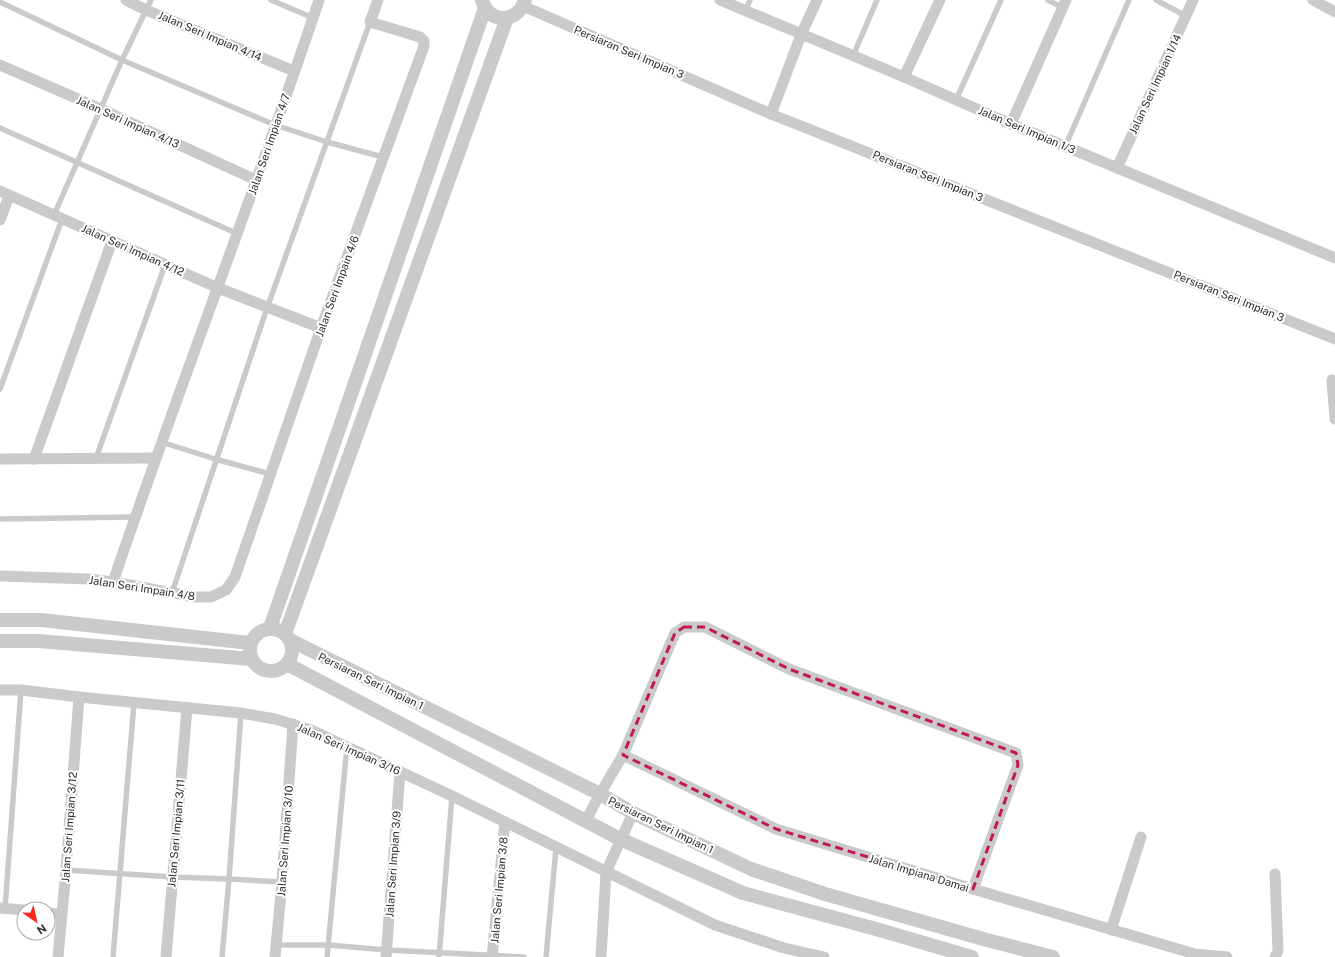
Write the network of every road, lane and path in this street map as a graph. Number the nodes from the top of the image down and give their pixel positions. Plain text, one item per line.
1 (126, 0) edge
2 (271, 0) edge
3 (319, 0) edge
4 (378, 0) edge
5 (720, 0) edge
6 (750, 0) edge
7 (817, 0) edge
8 (877, 0) edge
9 (940, 0) edge
10 (1001, 0) edge
11 (1048, 0) edge
12 (1129, 0) edge
13 (1156, 0) edge
14 (1193, 0) edge
15 (1313, 0) edge
16 (0, 2) edge
17 (524, 3) edge
18 (483, 4) edge
19 (1064, 4) edge
20 (149, 5) edge
21 (745, 11) junction
22 (1335, 12) edge
23 (1186, 16) junction
24 (313, 18) junction
25 (507, 18) junction
26 (370, 22) junction
27 (801, 35) junction
28 (852, 56) junction
29 (122, 60) junction
30 (0, 65) edge
31 (294, 71) junction
32 (904, 77) junction
33 (956, 100) junction
34 (101, 109) junction
35 (771, 114) junction
36 (1011, 124) junction
37 (275, 125) junction
38 (0, 128) edge
39 (327, 142) junction
40 (1065, 147) junction
41 (383, 158) junction
42 (77, 162) junction
43 (1117, 168) junction
44 (256, 180) junction
45 (5, 194) edge
46 (58, 217) junction
47 (0, 220) edge
48 (238, 234) junction
49 (112, 241) junction
50 (1335, 258) edge
51 (165, 265) junction
52 (218, 288) junction
53 (267, 308) junction
54 (321, 328) junction
55 (1335, 339) edge
56 (1334, 379) edge
57 (0, 389) edge
58 (1335, 418) edge
59 (161, 442) junction
60 (96, 458) junction
61 (155, 458) junction
62 (0, 459) edge
63 (34, 459) junction
64 (215, 459) junction
65 (270, 474) junction
66 (135, 517) junction
67 (0, 519) edge
68 (0, 576) edge
69 (113, 582) junction
70 (172, 593) junction
71 (211, 598) joint
72 (0, 620) edge
73 (270, 628) junction
74 (288, 637) junction
75 (0, 641) edge
76 (250, 643) junction
77 (251, 659) junction
78 (287, 664) junction
79 (0, 690) edge
80 (21, 690) junction
81 (78, 698) junction
82 (134, 703) junction
83 (187, 708) junction
84 (241, 713) junction
85 (293, 724) junction
86 (347, 746) junction
87 (623, 755) junction
88 (400, 772) junction
89 (600, 794) junction
90 (452, 796) junction
91 (633, 813) junction
92 (586, 820) junction
93 (505, 822) junction
94 (1141, 837) dead end
95 (620, 839) junction
96 (556, 848) junction
97 (66, 870) junction
98 (606, 872) junction
99 (120, 873) junction
100 (1275, 874) dead end
101 (172, 877) junction
102 (230, 879) junction
103 (282, 882) junction
104 (973, 889) junction
105 (2, 908) edge
106 (16, 909) edge
107 (56, 914) edge
108 (62, 914) junction
109 (1111, 930) junction
110 (276, 945) junction
111 (328, 945) junction
112 (783, 952) edge
113 (386, 954) edge
114 (439, 955) edge
115 (492, 956) edge
116 (58, 957) edge
117 (113, 957) edge
118 (166, 957) edge
119 (222, 957) edge
120 (275, 957) edge
121 (327, 957) edge
122 (524, 957) edge
123 (546, 957) edge
124 (601, 957) edge
125 (824, 957) edge
126 (972, 957) edge
127 (1053, 957) edge
128 (1228, 957) edge
129 (1274, 957) edge

1 - 20 street, Jalan Seri Impian 4/14
2 - 24 lane
3 - 24 street, Jalan Seri Impian 4/7
4 - 26 street
5 - 21 street, Jalan Seri Impian 1/3
6 - 21 lane
7 - 27 street
8 - 28 lane
9 - 32 street
10 - 33 lane
11 - 19 lane
12 - 40 lane
13 - 23 lane
14 - 23 street, Jalan Seri Impian 1/14
15 - 22 street
16 - 29 lane
17 - 25 street
17 - 35 street, Persiaran Seri Impian 3
18 - 25 street
18 - 73 street
19 - 36 street
20 - 29 lane
20 - 31 street, Jalan Seri Impian 4/14
21 - 27 street, Jalan Seri Impian 1/3
23 - 43 street, Jalan Seri Impian 1/14
24 - 31 street, Jalan Seri Impian 4/7
25 - 74 street
26 - 39 lane
26 - 41 street, Jalan Seri Impain 4/6
27 - 28 street, Jalan Seri Impian 1/3
27 - 35 street
28 - 32 street, Jalan Seri Impian 1/3
29 - 34 lane
29 - 37 lane
30 - 34 street, Jalan Seri Impian 4/13
31 - 37 street, Jalan Seri Impian 4/7
32 - 33 street, Jalan Seri Impian 1/3
33 - 36 street, Jalan Seri Impian 1/3
34 - 42 lane
34 - 44 street, Jalan Seri Impian 4/13
35 - 55 street, Persiaran Seri Impian 3
36 - 40 street, Jalan Seri Impian 1/3
37 - 39 lane
37 - 44 street, Jalan Seri Impian 4/7
38 - 42 lane
39 - 41 lane
39 - 53 lane
40 - 43 street, Jalan Seri Impian 1/3
41 - 54 street, Jalan Seri Impain 4/6
42 - 46 lane
42 - 48 lane
43 - 50 street, Jalan Seri Impian 1/3
44 - 48 street, Jalan Seri Impian 4/7
45 - 46 street, Jalan Seri Impian 4/12
45 - 47 street
46 - 49 street, Jalan Seri Impian 4/12
46 - 57 lane
48 - 52 street, Jalan Seri Impian 4/7
49 - 51 street, Jalan Seri Impian 4/12
49 - 63 street
51 - 52 street, Jalan Seri Impian 4/12
51 - 60 lane
52 - 53 street, Jalan Seri Impian 4/12
52 - 59 street, Jalan Seri Impian 4/7
53 - 54 street, Jalan Seri Impian 4/12
53 - 64 lane
54 - 65 street, Jalan Seri Impain 4/6
56 - 58 street
59 - 61 street, Jalan Seri Impian 4/7
59 - 64 lane
60 - 61 street
60 - 63 street
61 - 66 street, Jalan Seri Impian 4/7
62 - 63 street
64 - 65 lane
64 - 70 lane
65 - 71 street, Jalan Seri Impain 4/6
66 - 67 lane
66 - 69 street, Jalan Seri Impian 4/7
68 - 69 street, Jalan Seri Impain 4/8
69 - 70 street, Jalan Seri Impain 4/8
70 - 71 street, Jalan Seri Impain 4/8
72 - 76 street
73 - 74 street
73 - 76 street
74 - 78 street
74 - 89 street, Persiaran Seri Impian 1
75 - 77 street
76 - 77 street
77 - 78 street
78 - 92 street, Persiaran Seri Impian 1
79 - 80 street, Jalan Seri Impian 3/16
80 - 81 street, Jalan Seri Impian 3/16
80 - 105 lane
81 - 82 street, Jalan Seri Impian 3/16
81 - 97 street, Jalan Seri Impian 3/12
82 - 83 street, Jalan Seri Impian 3/16
82 - 99 lane
83 - 84 street, Jalan Seri Impian 3/16
83 - 101 street, Jalan Seri Impian 3/11
84 - 85 street, Jalan Seri Impian 3/16
84 - 102 lane
85 - 86 street, Jalan Seri Impian 3/16
85 - 103 street, Jalan Seri Impian 3/10
86 - 88 street, Jalan Seri Impian 3/16
86 - 111 lane
87 - 89 street
87 - 104 street, Jalan Impiana Damai
87 - 104 street
88 - 90 street, Jalan Seri Impian 3/16
88 - 113 street, Jalan Seri Impian 3/9
89 - 91 street, Persiaran Seri Impian 1
89 - 92 street
90 - 93 street, Jalan Seri Impian 3/16
90 - 114 lane
91 - 95 street
91 - 127 street, Persiaran Seri Impian 1
92 - 95 street, Persiaran Seri Impian 1
93 - 96 street, Jalan Seri Impian 3/16
93 - 115 street, Jalan Seri Impian 3/8
94 - 109 street
95 - 98 street
95 - 126 street, Persiaran Seri Impian 1
96 - 98 street, Jalan Seri Impian 3/16
96 - 123 lane
97 - 99 lane
97 - 108 street, Jalan Seri Impian 3/12
98 - 112 street, Jalan Seri Impian 3/16
98 - 124 street
99 - 101 lane
99 - 117 lane
100 - 129 street
101 - 102 lane
101 - 118 street, Jalan Seri Impian 3/11
102 - 103 lane
102 - 119 lane
103 - 110 street, Jalan Seri Impian 3/10
104 - 109 street, Jalan Impiana Damai
105 - 106 street
107 - 108 street
108 - 116 street, Jalan Seri Impian 3/12
109 - 128 street, Jalan Impiana Damai
110 - 111 lane
110 - 120 street, Jalan Seri Impian 3/10
111 - 113 lane
111 - 121 lane
112 - 125 street, Jalan Seri Impian 3/16
113 - 114 lane
114 - 115 lane
115 - 122 lane

